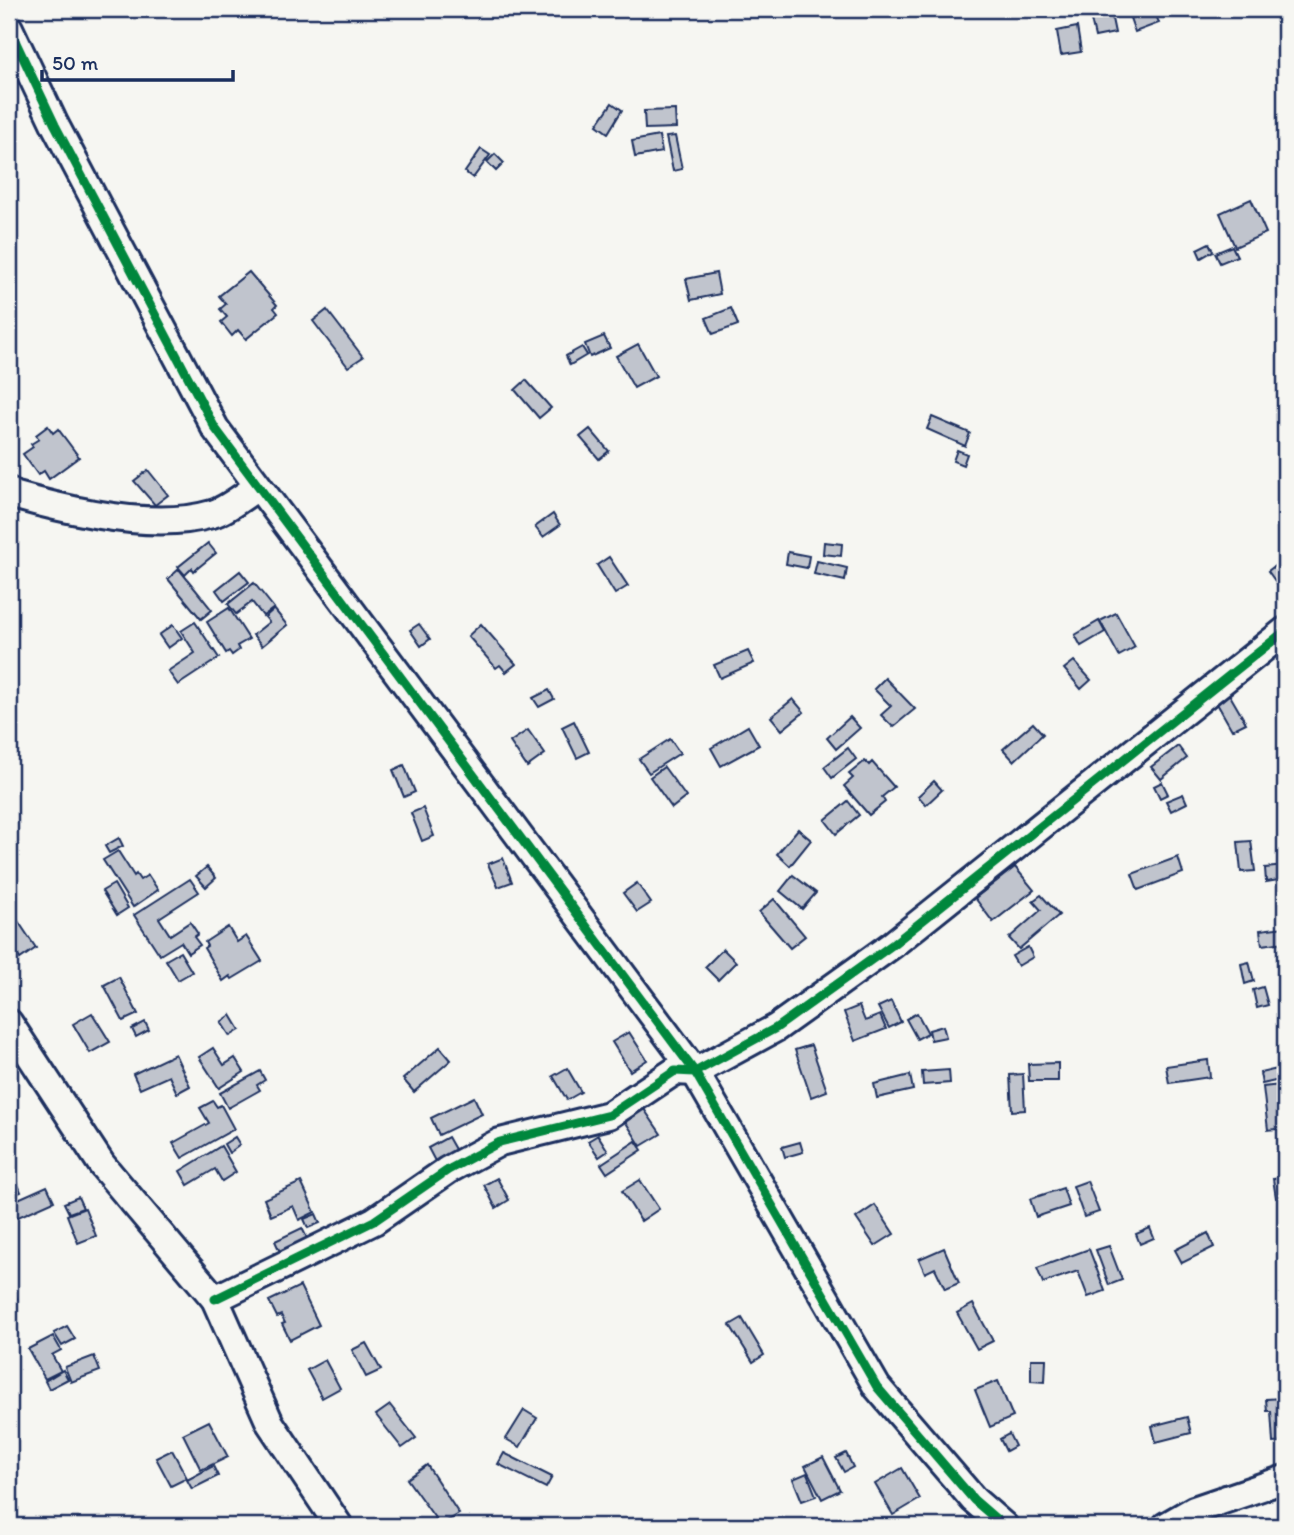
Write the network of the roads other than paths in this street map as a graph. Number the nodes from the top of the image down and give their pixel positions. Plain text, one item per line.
1 (9, 28) edge
2 (258, 486) junction
3 (9, 491) edge
4 (1285, 631) edge
5 (9, 1023) edge
6 (695, 1072) junction
7 (215, 1299) junction
8 (1285, 1479) edge
9 (339, 1526) edge
10 (1004, 1526) edge
11 (1166, 1526) edge

1 - 2 street
2 - 3 street
2 - 6 street
4 - 6 street
5 - 7 street
6 - 7 street
6 - 10 street
7 - 9 street
8 - 11 street

